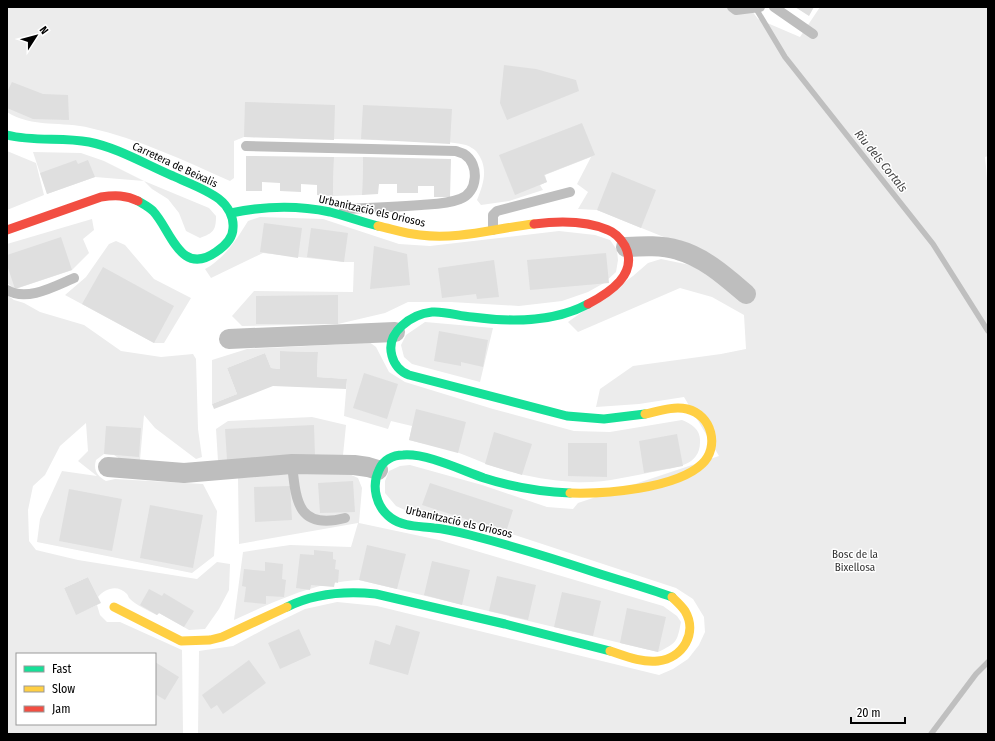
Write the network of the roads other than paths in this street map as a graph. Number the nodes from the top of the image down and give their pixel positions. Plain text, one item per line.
1 (732, 7) edge
2 (760, 7) edge
3 (774, 7) edge
4 (812, 34) dead end
5 (7, 135) edge
6 (246, 146) dead end
7 (570, 192) dead end
8 (325, 211) junction
9 (231, 213) junction
10 (7, 230) edge
11 (493, 230) junction
12 (626, 247) junction
13 (74, 278) dead end
14 (7, 290) edge
15 (746, 294) dead end
16 (395, 332) junction
17 (229, 339) dead end
18 (292, 464) junction
19 (108, 467) dead end
20 (378, 470) junction
21 (345, 518) dead end
22 (114, 607) dead end

1 - 2 lane
3 - 4 lane
5 - 9 street, Carretera de Beixalis
6 - 8 lane
7 - 11 lane
8 - 9 street, Urbanització els Oriosos
8 - 11 street, Urbanització els Oriosos
9 - 10 street
11 - 12 street, Urbanització els Oriosos
12 - 15 street
12 - 16 street
13 - 14 lane
16 - 17 street
16 - 20 street
18 - 19 street
18 - 20 street
18 - 21 lane
20 - 22 street, Urbanització els Oriosos

